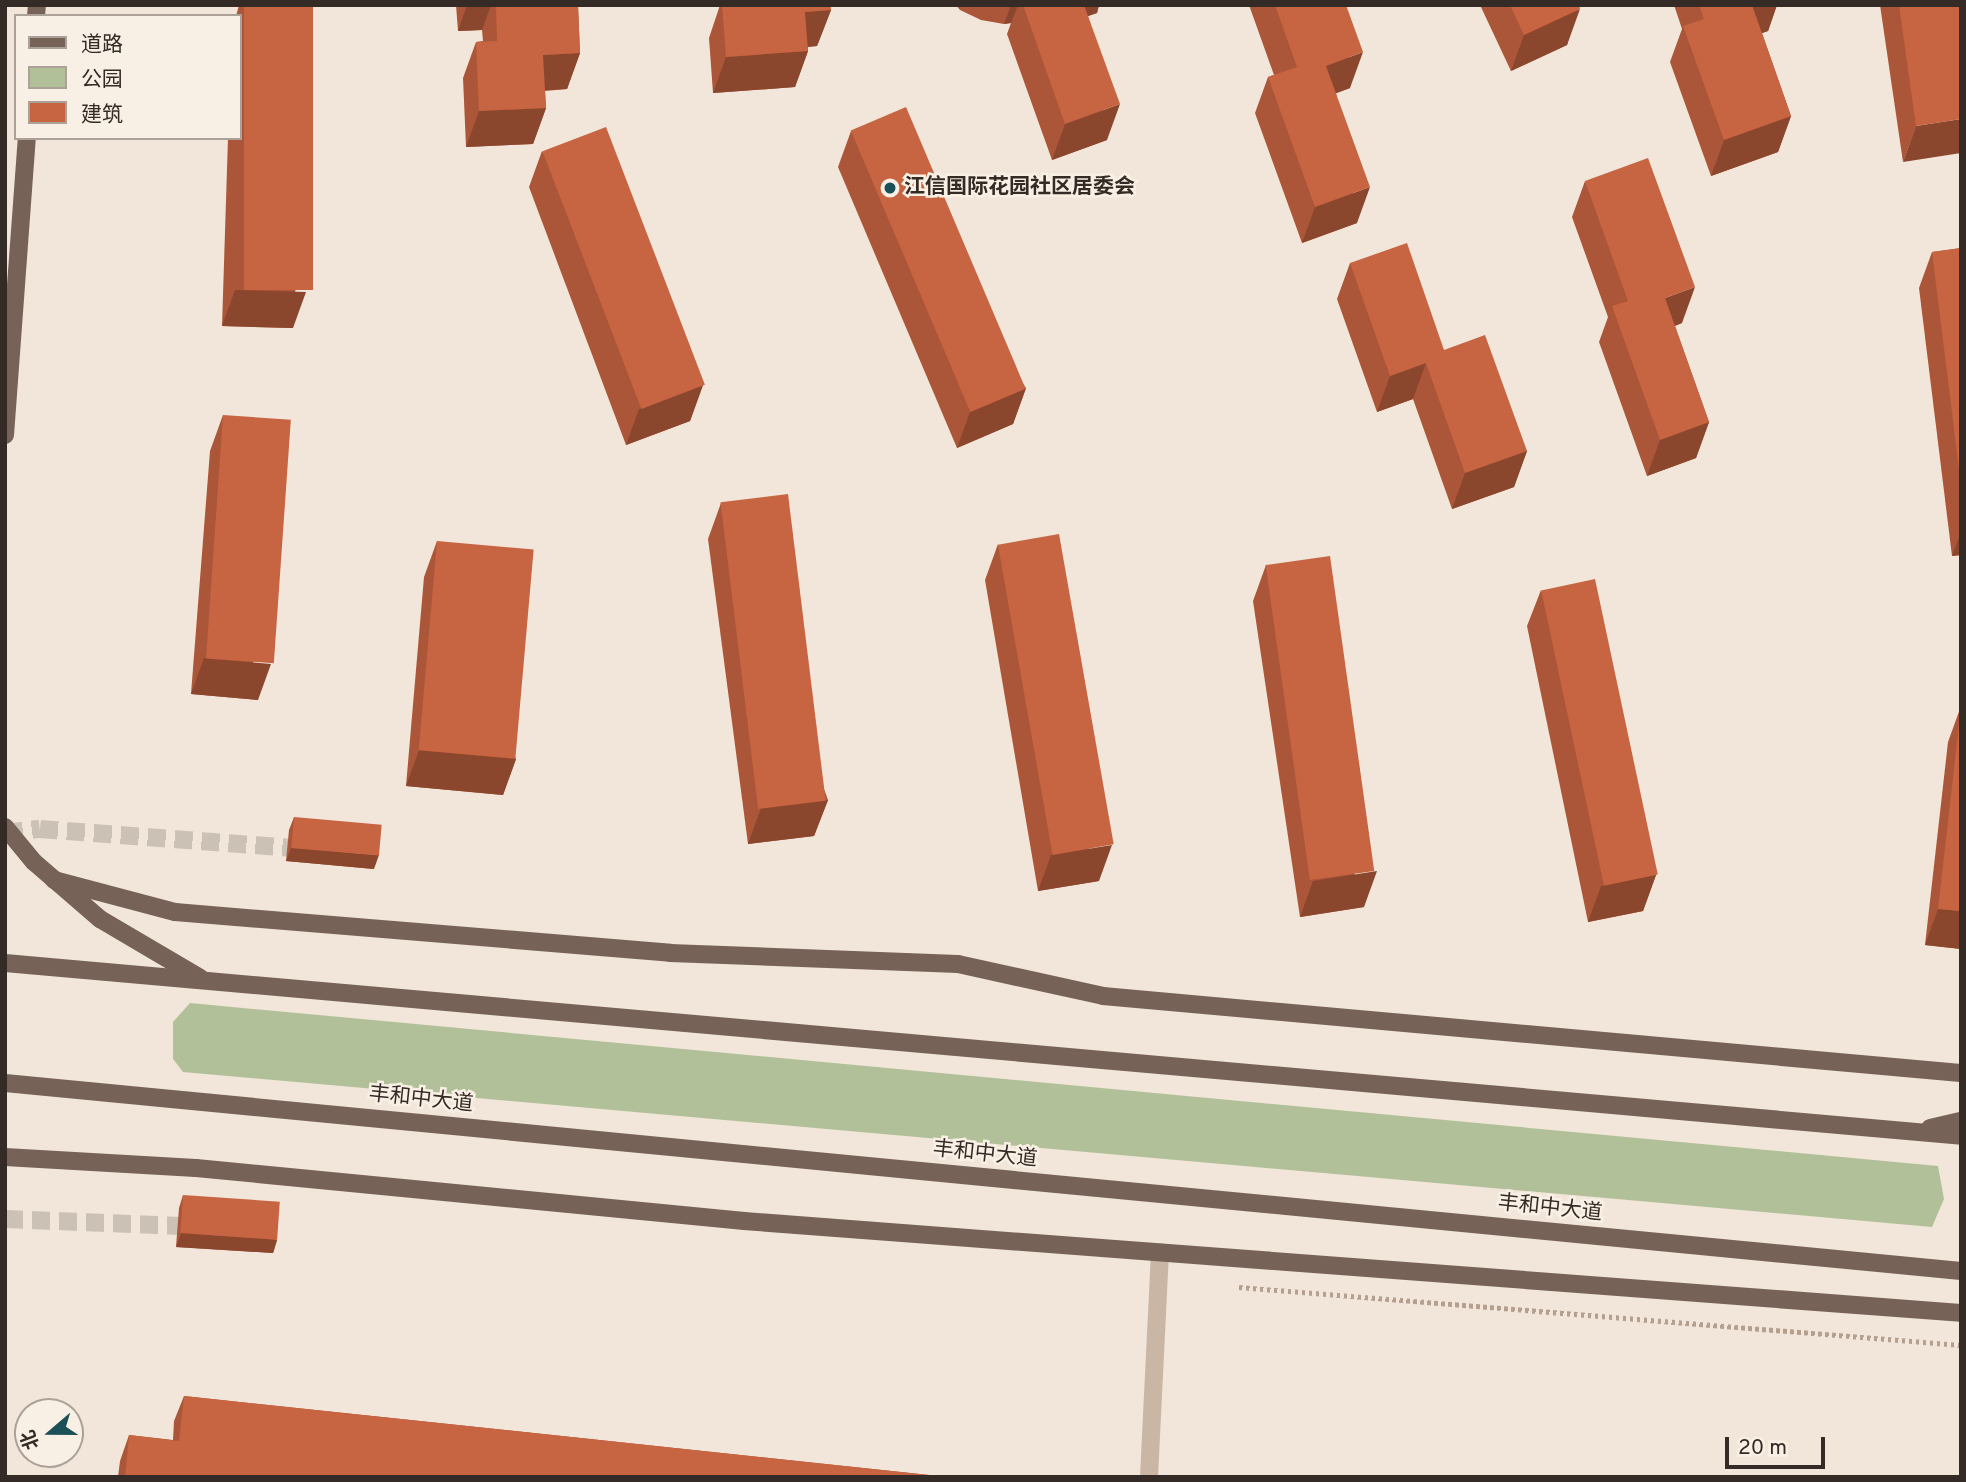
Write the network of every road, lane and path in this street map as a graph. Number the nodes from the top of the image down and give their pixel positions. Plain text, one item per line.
1 (27, 140) edge
2 (5, 435) edge
3 (5, 827) edge
4 (54, 880) junction
5 (5, 964) edge
6 (206, 981) junction
7 (1961, 1073) edge
8 (5, 1083) edge
9 (1961, 1121) edge
10 (1912, 1132) junction
11 (1961, 1136) edge
12 (5, 1157) edge
13 (1160, 1252) junction
14 (1961, 1273) edge
15 (1961, 1312) edge
16 (1149, 1477) edge

1 - 2 main road
3 - 4 main road
4 - 6 main road
4 - 7 main road
5 - 6 main road
6 - 10 main road
8 - 14 main road, 丰和中大道
9 - 10 main road
10 - 11 main road
12 - 13 main road
13 - 15 main road
13 - 16 street

